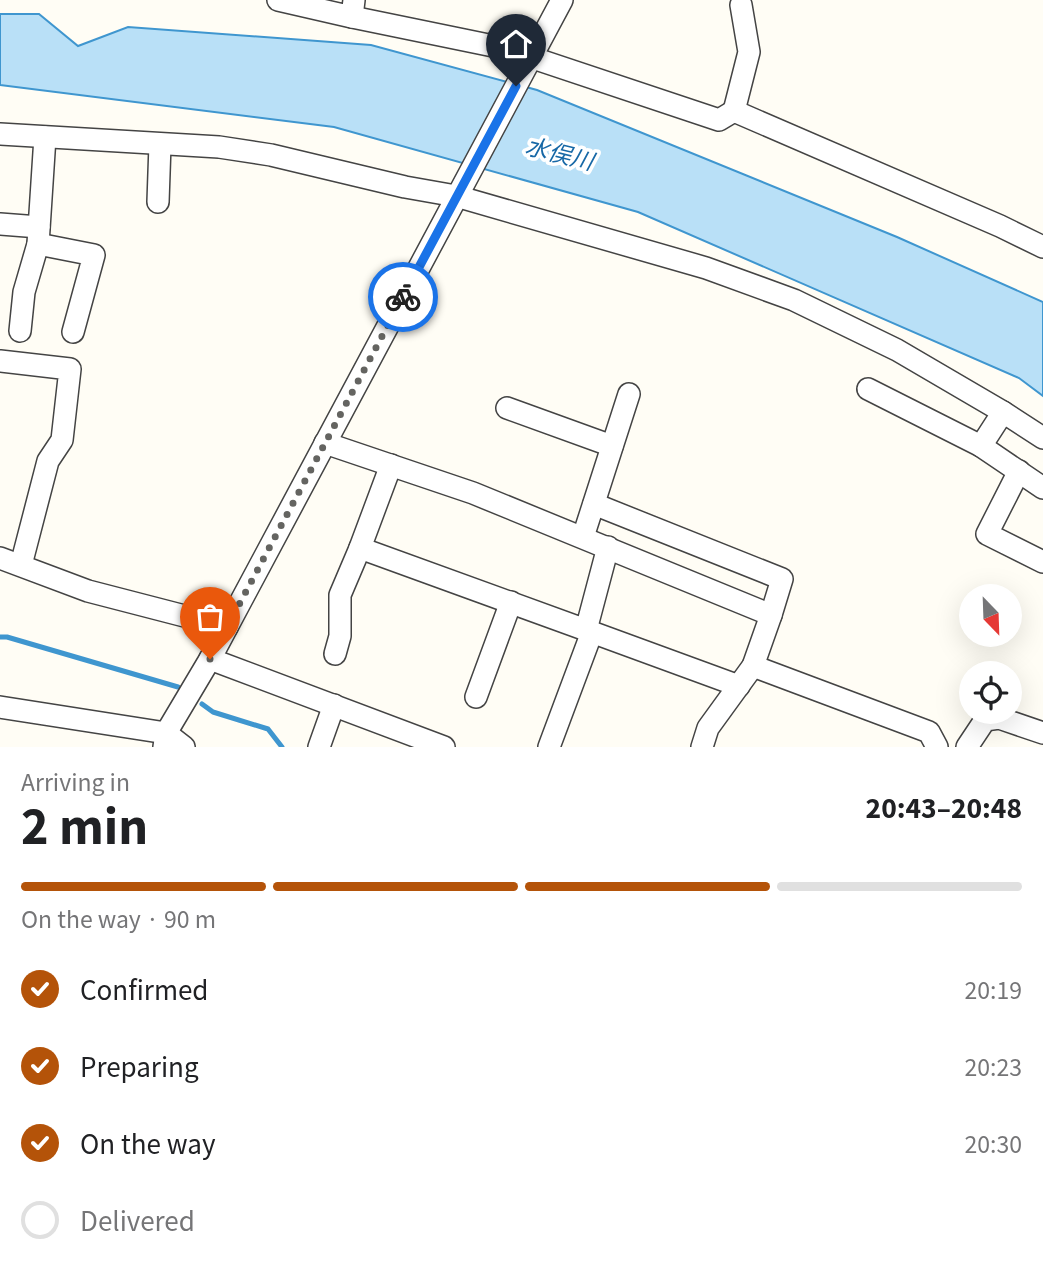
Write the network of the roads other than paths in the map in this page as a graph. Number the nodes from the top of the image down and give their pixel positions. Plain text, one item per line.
1 (278, 0) edge
2 (562, 0) edge
3 (741, 5) dead end
4 (353, 8) edge
5 (529, 61) junction
6 (734, 111) junction
7 (0, 134) edge
8 (45, 137) junction
9 (160, 144) junction
10 (458, 192) junction
11 (158, 202) dead end
12 (0, 223) edge
13 (39, 235) junction
14 (1043, 247) edge
15 (20, 331) dead end
16 (73, 332) dead end
17 (0, 361) edge
18 (868, 389) dead end
19 (629, 394) dead end
20 (507, 408) dead end
21 (1003, 412) junction
22 (1043, 438) edge
23 (325, 443) junction
24 (612, 446) junction
25 (981, 446) junction
26 (391, 465) junction
27 (1019, 471) junction
28 (1043, 488) edge
29 (594, 504) junction
30 (583, 537) junction
31 (608, 547) junction
32 (360, 548) junction
33 (0, 558) edge
34 (1043, 562) edge
35 (21, 565) junction
36 (511, 603) junction
37 (771, 615) junction
38 (228, 627) junction
39 (589, 631) junction
40 (335, 653) dead end
41 (210, 659) junction
42 (753, 666) junction
43 (739, 686) junction
44 (475, 697) dead end
45 (334, 705) junction
46 (0, 707) edge
47 (1043, 733) edge
48 (165, 740) edge
49 (184, 747) edge
50 (319, 747) edge
51 (444, 747) edge
52 (549, 747) edge
53 (702, 747) edge
54 (937, 747) edge
55 (967, 747) edge

1 - 4 street
2 - 5 street
3 - 6 street
4 - 5 street
5 - 6 street
5 - 10 street
6 - 14 street
7 - 8 street
8 - 9 street
8 - 13 street
9 - 10 street
9 - 11 street
10 - 21 street
10 - 23 street
12 - 13 street
13 - 15 street
13 - 16 street
17 - 35 street
18 - 25 street
19 - 24 street
20 - 24 street
21 - 22 street
21 - 25 street
23 - 26 street
23 - 38 street
24 - 29 street
25 - 27 street
26 - 30 street
26 - 32 street
27 - 28 street
27 - 34 street
29 - 30 street
29 - 37 street
30 - 31 street
31 - 37 street
31 - 39 street
32 - 36 street
32 - 40 street
33 - 35 street
35 - 38 street
36 - 39 street
36 - 44 street
37 - 42 street
38 - 41 street
39 - 43 street
39 - 52 street
41 - 45 street
41 - 48 street
42 - 43 street
42 - 54 street
43 - 53 street
45 - 50 street
45 - 51 street
46 - 48 street
47 - 55 street
48 - 49 street

